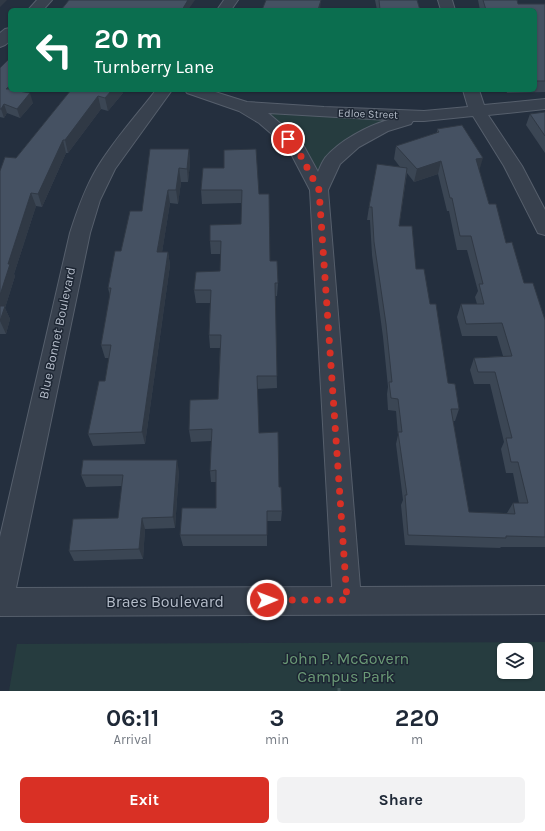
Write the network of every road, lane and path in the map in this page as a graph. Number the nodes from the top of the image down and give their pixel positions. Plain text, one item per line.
1 (45, 0) edge
2 (36, 8) edge
3 (8, 34) edge
4 (0, 42) edge
5 (163, 92) edge
6 (199, 92) edge
7 (473, 92) edge
8 (545, 104) edge
9 (245, 107) junction
10 (478, 110) junction
11 (424, 116) junction
12 (319, 190) junction
13 (545, 228) edge
14 (0, 597) edge
15 (347, 600) junction
16 (545, 600) edge
17 (0, 602) edge

1 - 2 street
3 - 4 street
5 - 14 street, Blue Bonnet Boulevard
6 - 9 street, Edloe Street
7 - 10 street
8 - 10 street, Edloe Street
9 - 11 street, Edloe Street
9 - 12 street
10 - 11 street, Edloe Street
10 - 13 street
11 - 12 street
12 - 15 street
15 - 16 street, Braes Boulevard
15 - 17 street, Braes Boulevard

